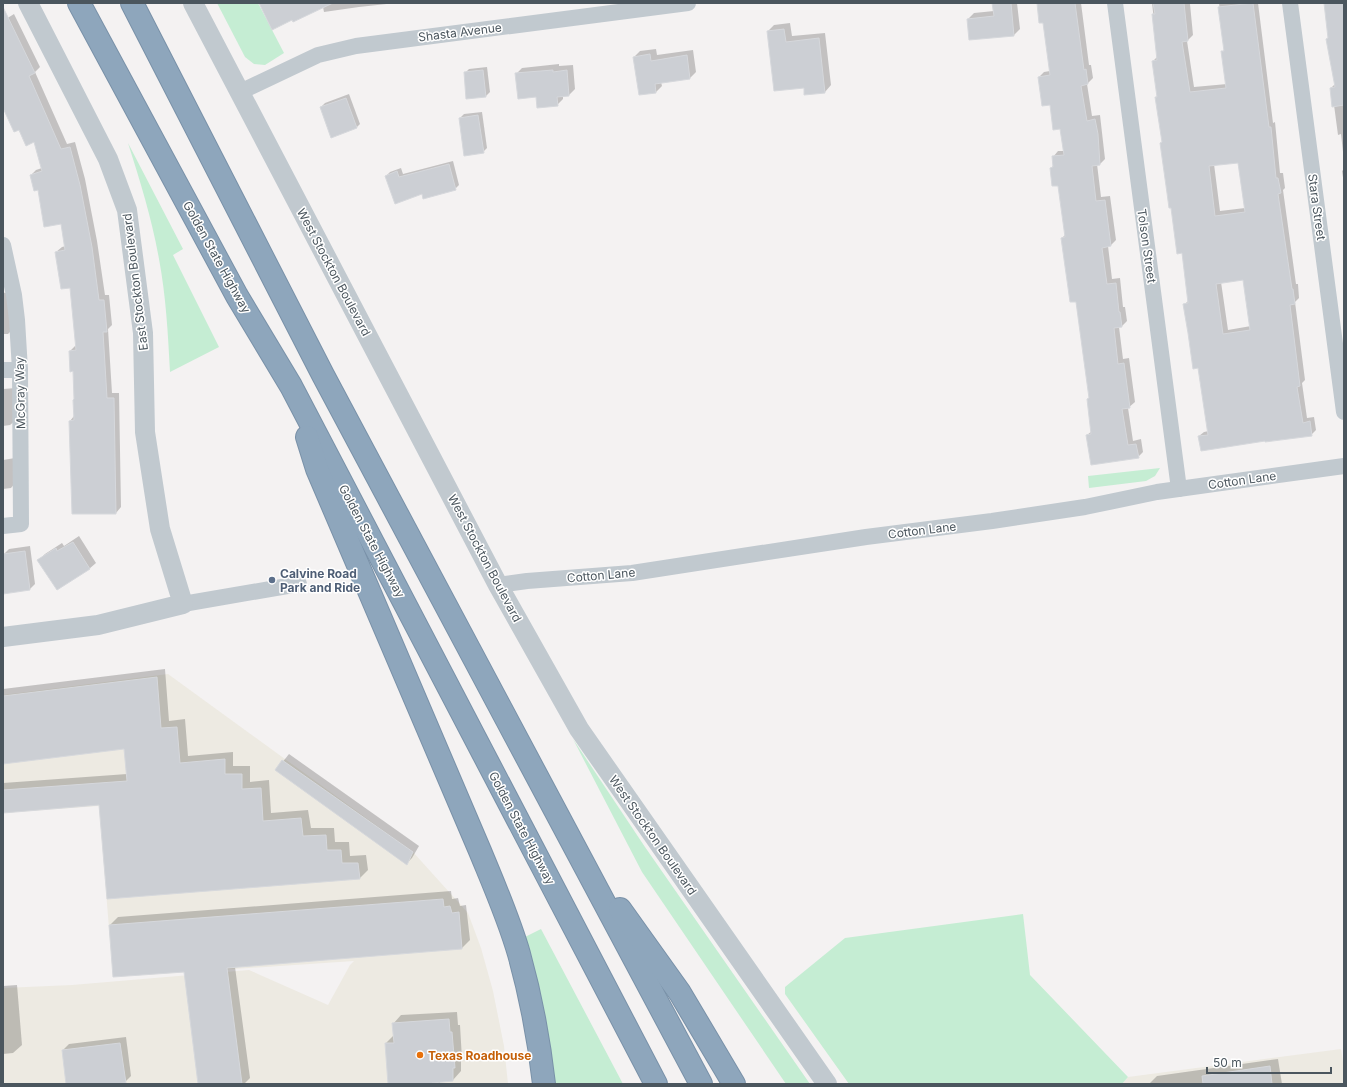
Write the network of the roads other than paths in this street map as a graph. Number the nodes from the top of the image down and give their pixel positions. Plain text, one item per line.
1 (28, 3) edge
2 (79, 3) edge
3 (132, 3) edge
4 (193, 3) edge
5 (688, 3) edge
6 (1115, 3) edge
7 (1290, 3) edge
8 (240, 92) junction
9 (3, 245) edge
10 (3, 370) edge
11 (20, 370) junction
12 (291, 386) junction
13 (1344, 412) edge
14 (1344, 466) edge
15 (1179, 489) junction
16 (3, 526) edge
17 (299, 584) dead end
18 (498, 585) junction
19 (183, 604) junction
20 (3, 637) edge
21 (567, 834) junction
22 (544, 1084) edge
23 (656, 1084) edge
24 (701, 1084) edge
25 (734, 1084) edge
26 (827, 1084) edge

1 - 19 street, East Stockton Boulevard
2 - 12 highway, Golden State Highway
3 - 21 highway
4 - 8 street, West Stockton Boulevard
5 - 8 street, Shasta Avenue
6 - 15 street, Tolson Street
7 - 13 street, Stara Street
8 - 18 street, West Stockton Boulevard
9 - 11 street, McGray Way
10 - 11 street
11 - 16 street, McGray Way
12 - 22 highway
12 - 23 highway, Golden State Highway
14 - 15 street, Cotton Lane
15 - 18 street, Cotton Lane
17 - 19 street
18 - 26 street, West Stockton Boulevard
19 - 20 street
21 - 24 highway
21 - 25 highway

